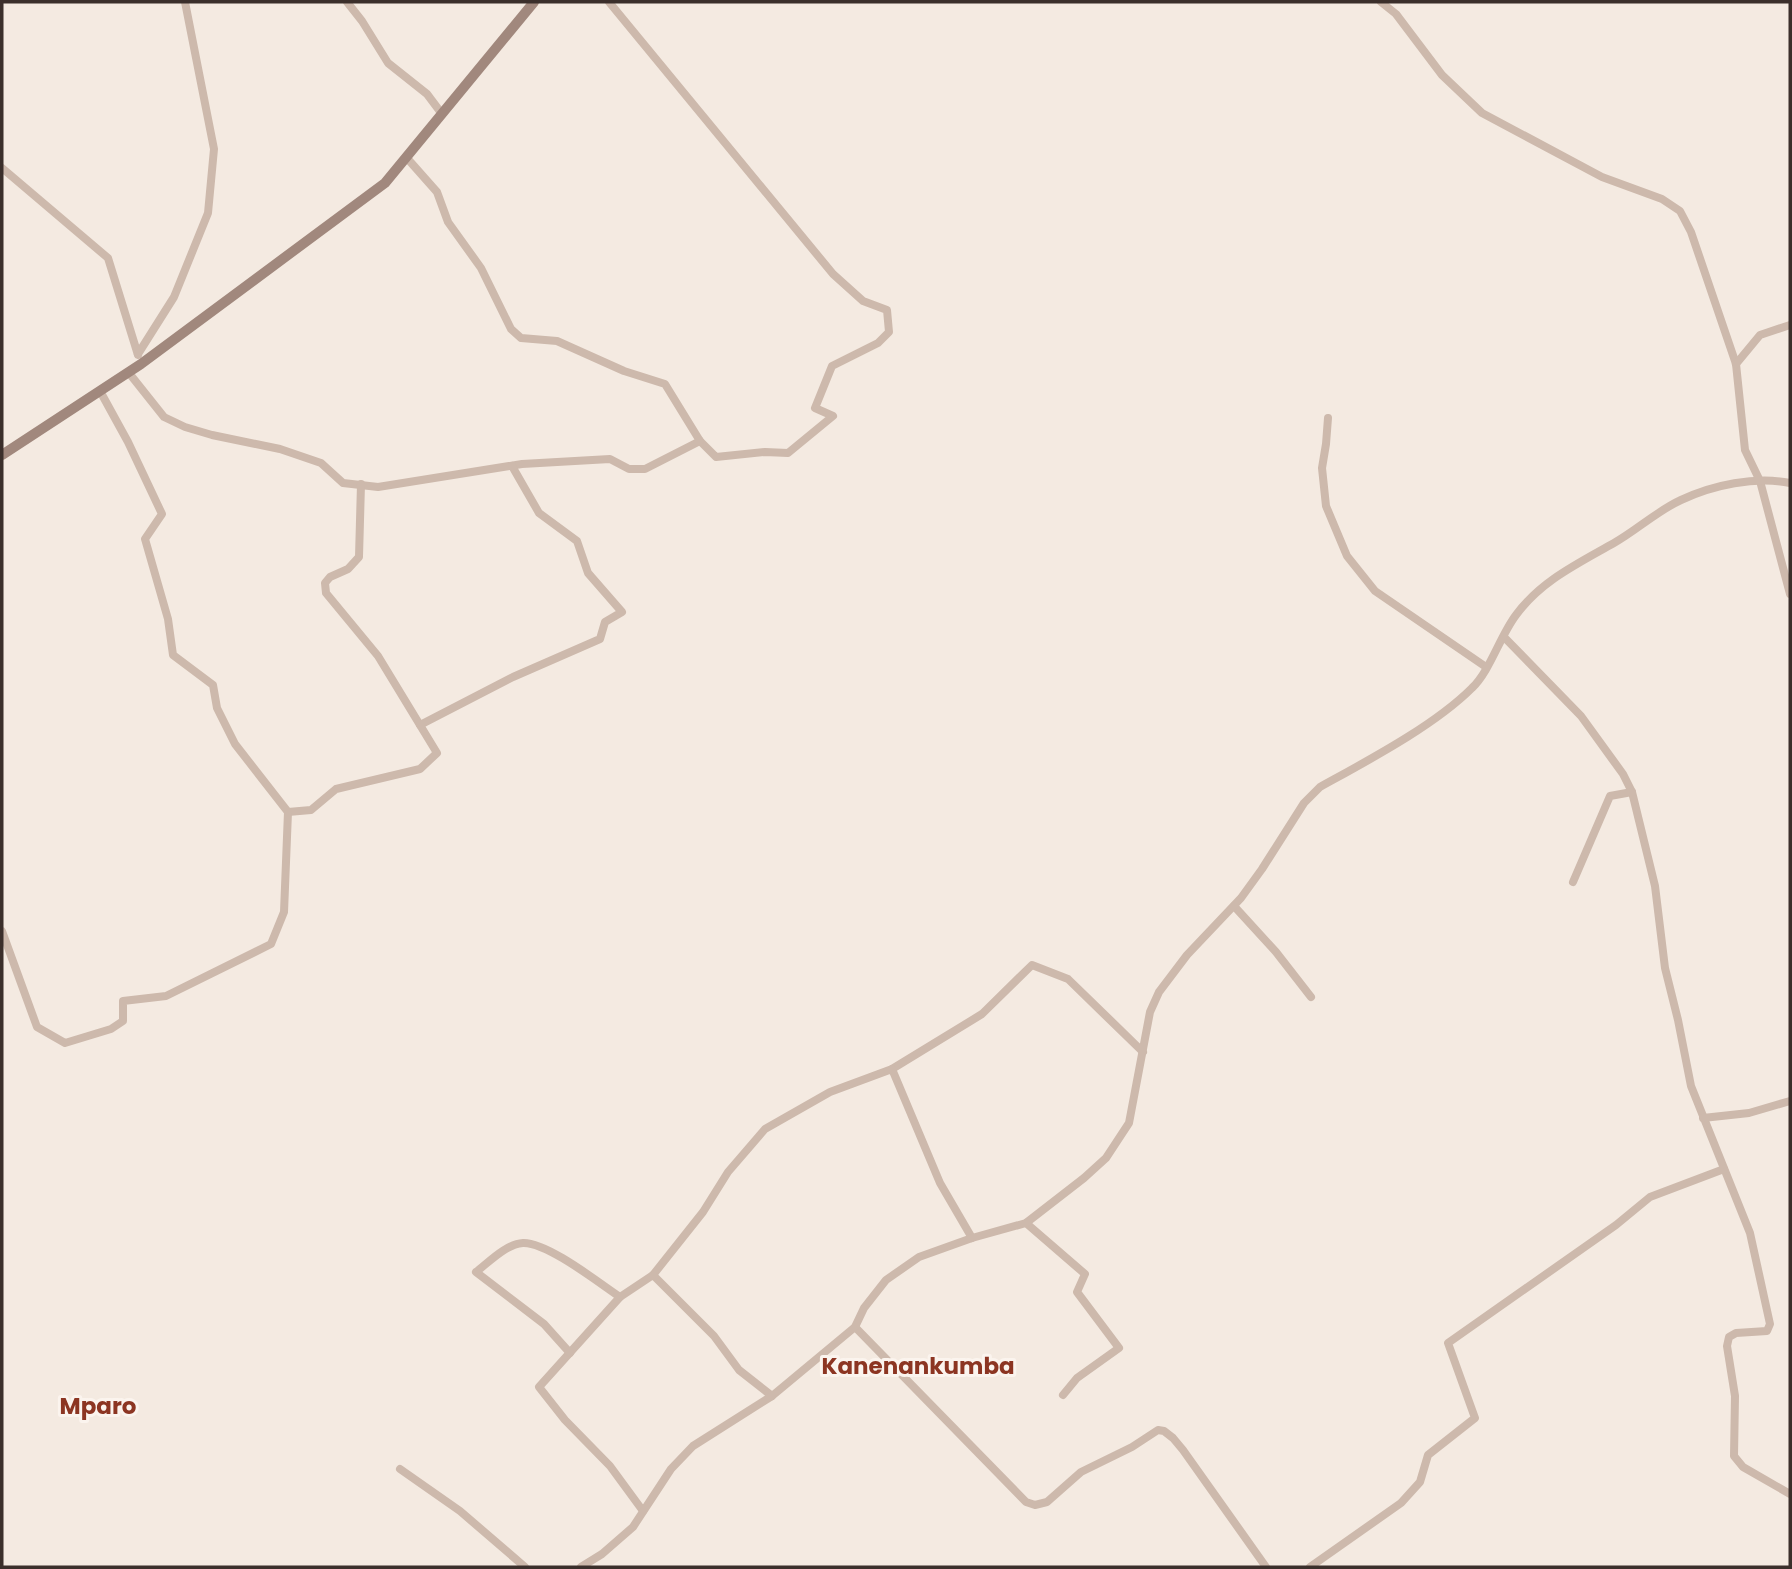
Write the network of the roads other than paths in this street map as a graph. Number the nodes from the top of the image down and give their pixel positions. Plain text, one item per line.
1 (185, 2) edge
2 (347, 2) edge
3 (534, 2) edge
4 (609, 2) edge
5 (1381, 2) edge
6 (442, 114) junction
7 (406, 157) junction
8 (2, 168) edge
9 (1790, 325) edge
10 (140, 359) junction
11 (1736, 364) junction
12 (129, 373) junction
13 (100, 391) junction
14 (1328, 418) dead end
15 (700, 441) junction
16 (2, 455) edge
17 (512, 466) junction
18 (1760, 481) junction
19 (1790, 483) edge
20 (361, 484) junction
21 (1790, 594) edge
22 (1504, 637) junction
23 (1486, 667) junction
24 (420, 725) junction
25 (1632, 792) junction
26 (288, 812) junction
27 (1573, 882) dead end
28 (1234, 906) junction
29 (2, 931) edge
30 (1311, 997) dead end
31 (1143, 1052) junction
32 (892, 1069) junction
33 (1790, 1101) edge
34 (1703, 1118) junction
35 (1724, 1169) junction
36 (1026, 1223) junction
37 (972, 1238) junction
38 (653, 1275) junction
39 (620, 1297) junction
40 (855, 1327) junction
41 (570, 1353) junction
42 (1063, 1395) dead end
43 (772, 1396) junction
44 (400, 1469) dead end
45 (1790, 1494) edge
46 (643, 1511) junction
47 (525, 1567) edge
48 (582, 1567) edge
49 (1266, 1567) edge
50 (1310, 1567) edge

1 - 10 street
2 - 6 street
3 - 6 street
4 - 15 street
5 - 11 street
6 - 7 street
7 - 10 street
7 - 15 street
8 - 10 street
9 - 11 street
10 - 12 street
11 - 18 street
12 - 13 street
12 - 20 street
13 - 16 street
13 - 26 street
14 - 23 street
15 - 17 street
17 - 20 street
17 - 24 street
18 - 19 street
18 - 21 street
18 - 22 street
20 - 24 street
22 - 23 street
22 - 25 street
23 - 28 street
24 - 26 street
25 - 27 street
25 - 34 street
26 - 29 street
28 - 30 street
28 - 31 street
31 - 32 street
31 - 36 street
32 - 37 street
32 - 38 street
33 - 34 street
34 - 35 street
35 - 45 street
35 - 50 street
36 - 37 street
36 - 42 street
37 - 40 street
38 - 39 street
38 - 43 street
39 - 41 street
39 - 41 street
40 - 43 street
40 - 49 street
41 - 46 street
43 - 46 street
44 - 47 street
46 - 48 street

